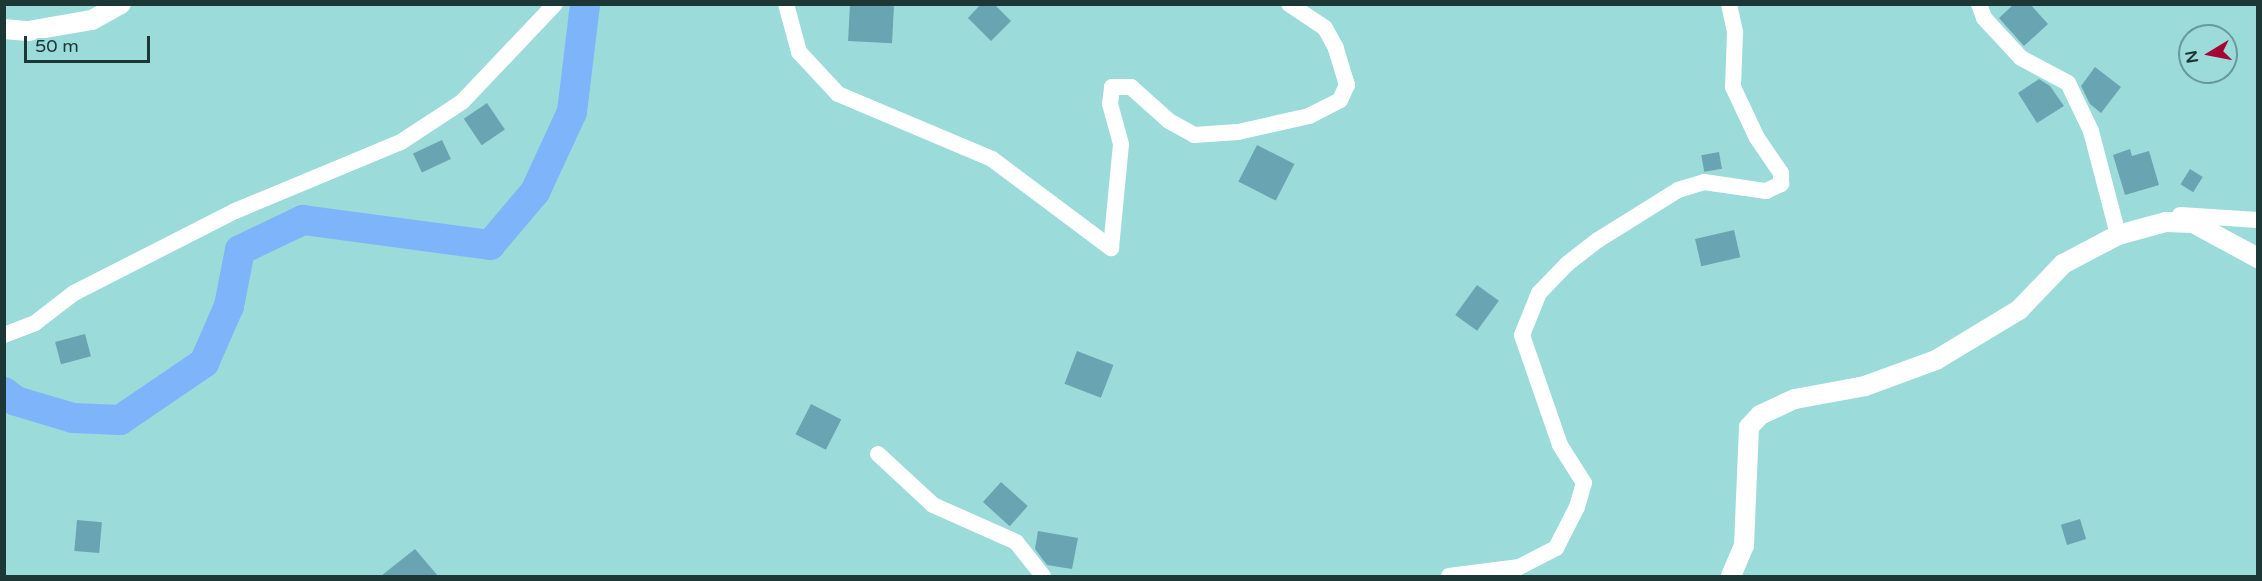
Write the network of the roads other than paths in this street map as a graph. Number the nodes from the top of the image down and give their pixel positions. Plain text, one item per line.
1 (121, 4) edge
2 (555, 4) edge
3 (786, 4) edge
4 (1289, 4) edge
5 (1729, 4) edge
6 (1979, 4) edge
7 (4, 29) edge
8 (2258, 220) edge
9 (2166, 222) junction
10 (2118, 235) junction
11 (2258, 258) edge
12 (4, 335) edge
13 (878, 454) dead end
14 (1042, 576) edge
15 (1449, 576) edge
16 (1731, 576) edge

1 - 7 street
2 - 12 street
3 - 4 street
5 - 15 street
6 - 10 street
8 - 9 street
9 - 10 street
9 - 11 street
10 - 16 street
13 - 14 street

